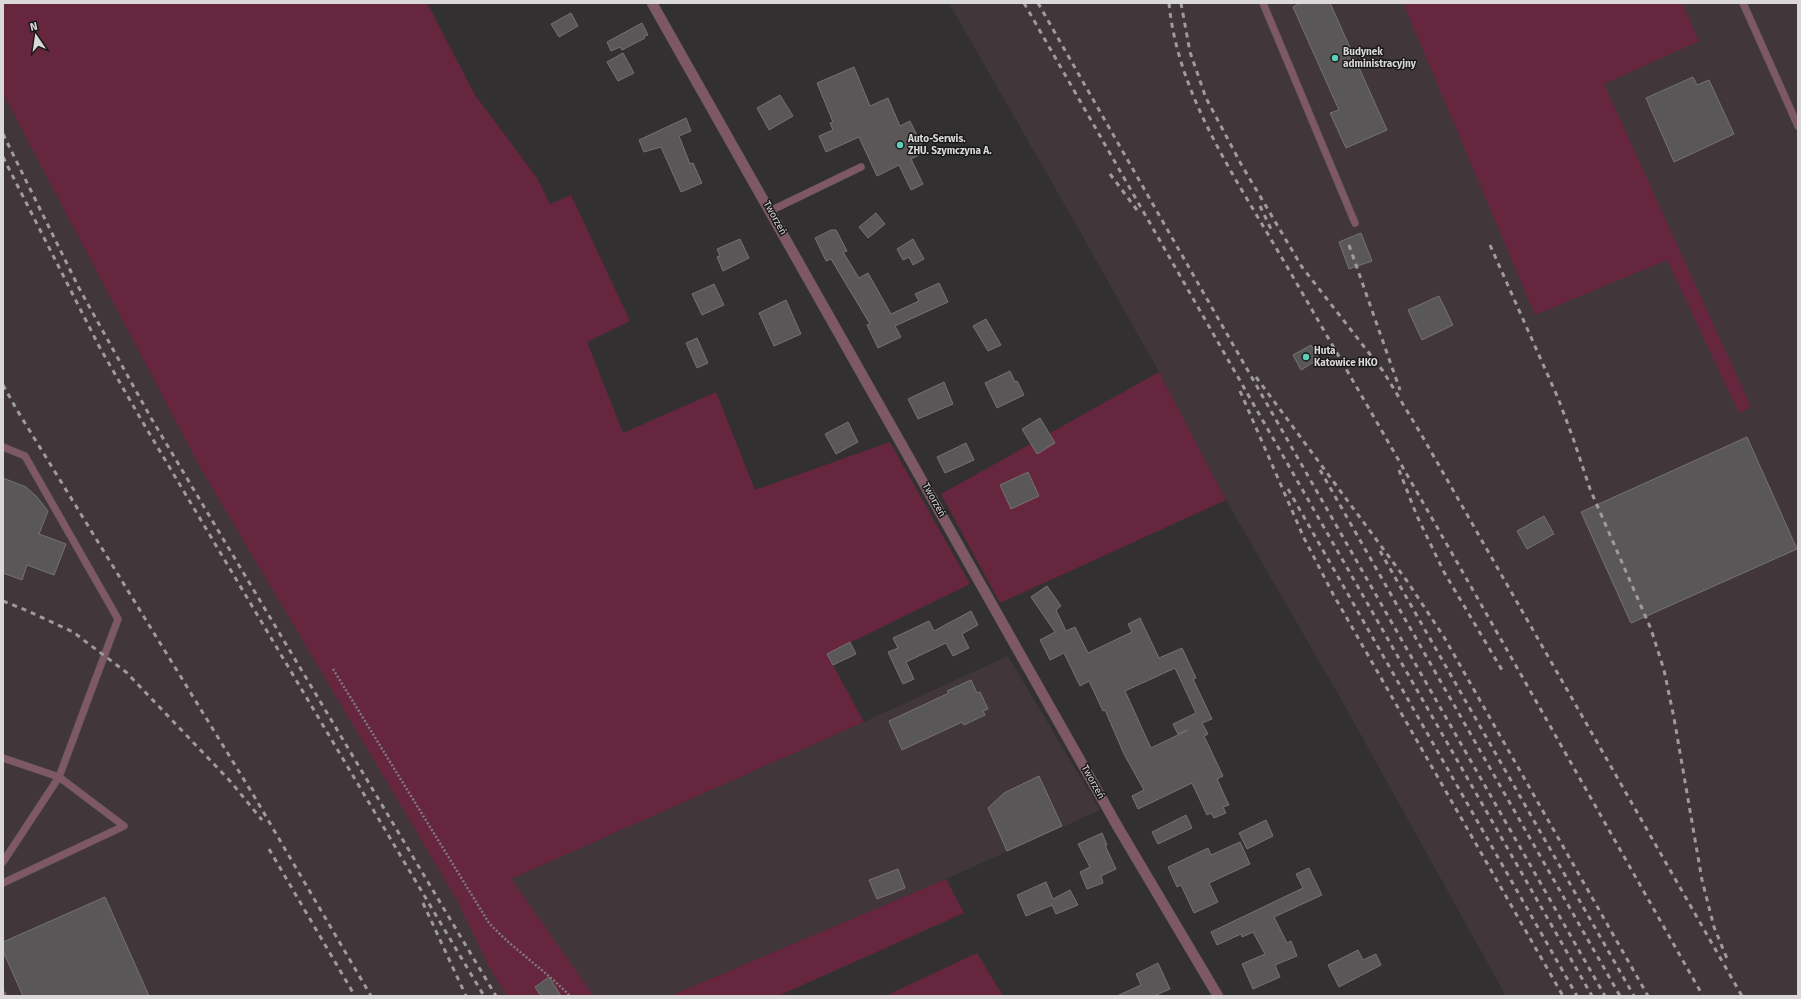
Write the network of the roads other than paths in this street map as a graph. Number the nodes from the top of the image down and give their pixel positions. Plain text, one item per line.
1 (652, 3) edge
2 (1263, 3) edge
3 (1743, 3) edge
4 (1798, 126) edge
5 (861, 167) dead end
6 (770, 211) junction
7 (1355, 224) dead end
8 (3, 447) edge
9 (3, 758) edge
10 (59, 777) junction
11 (3, 862) edge
12 (3, 883) edge
13 (1218, 996) edge

1 - 6 street, Tworzeń
2 - 7 lane
3 - 4 lane
5 - 6 lane
6 - 13 street, Tworzeń
8 - 10 lane
9 - 10 lane
10 - 11 lane
10 - 12 lane

